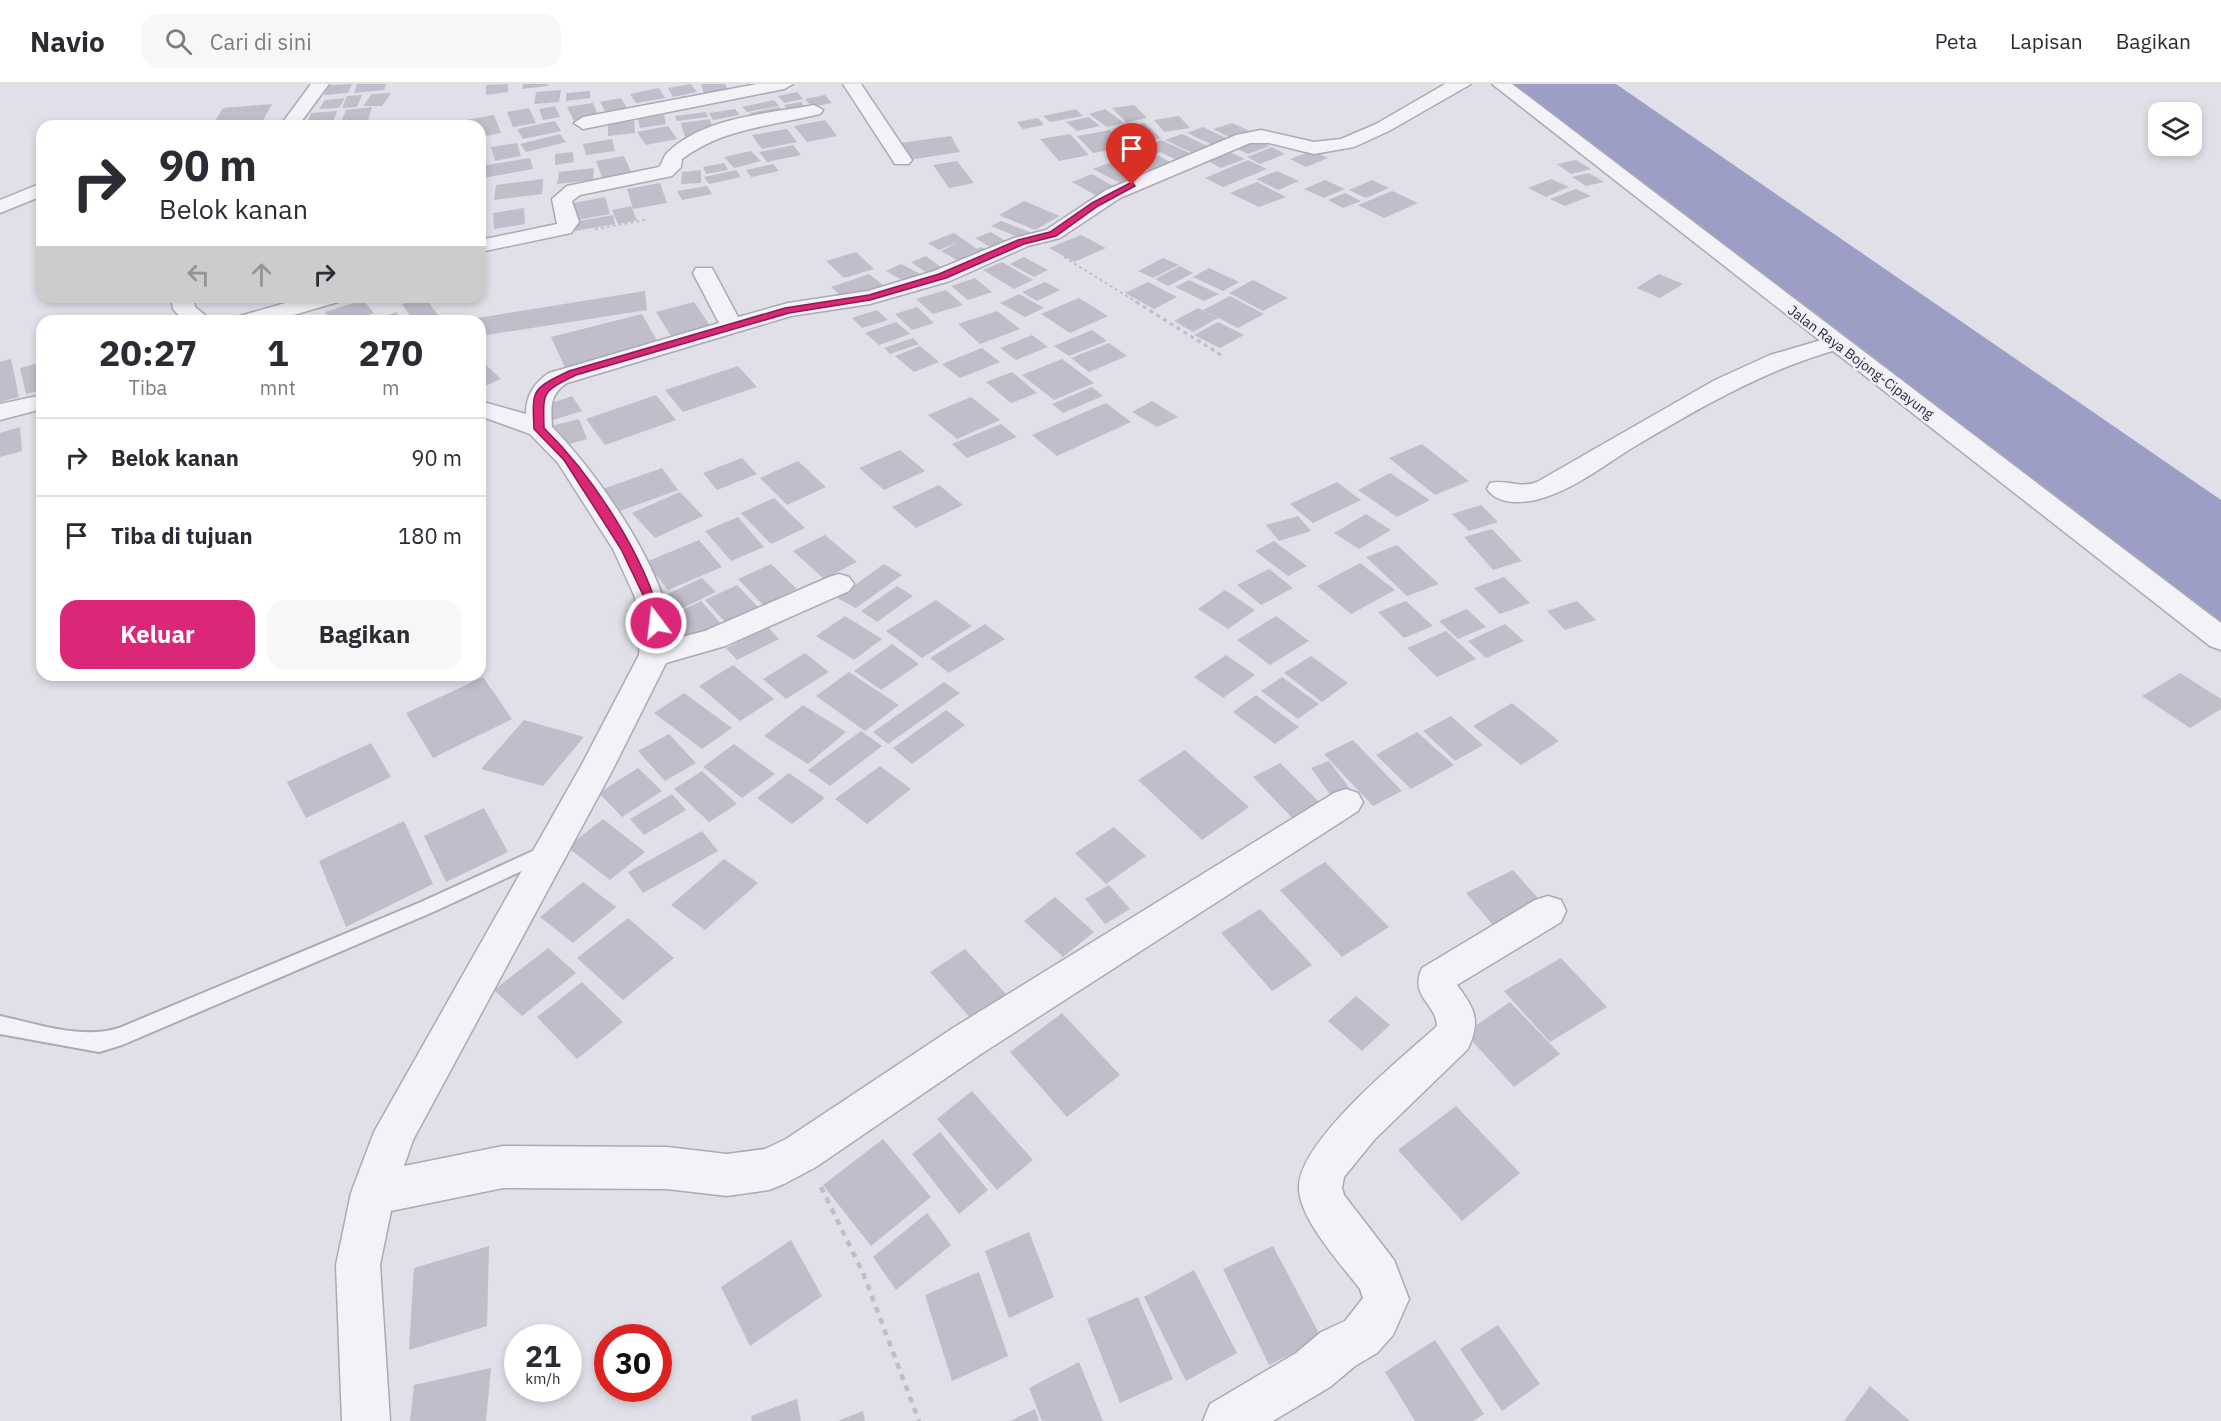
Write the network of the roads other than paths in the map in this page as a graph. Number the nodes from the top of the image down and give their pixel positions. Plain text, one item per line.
1 (320, 84) edge
2 (784, 84) edge
3 (852, 84) edge
4 (1461, 84) edge
5 (1501, 84) edge
6 (814, 110) dead end
7 (293, 120) edge
8 (583, 123) dead end
9 (902, 160) dead end
10 (36, 192) edge
11 (0, 207) edge
12 (486, 245) edge
13 (704, 273) dead end
14 (182, 303) edge
15 (310, 303) edge
16 (191, 315) edge
17 (268, 315) edge
18 (732, 327) junction
19 (1835, 343) junction
20 (36, 403) edge
21 (486, 410) edge
22 (0, 412) edge
23 (539, 429) junction
24 (1500, 489) dead end
25 (839, 584) dead end
26 (2221, 639) edge
27 (654, 655) junction
28 (1346, 802) dead end
29 (550, 851) junction
30 (1548, 911) dead end
31 (0, 1025) edge
32 (373, 1193) junction
33 (366, 1421) edge
34 (1227, 1421) edge

1 - 7 street
2 - 8 street
3 - 9 street
4 - 18 street
5 - 19 street, Jalan Raya Bojong-Cipayung
6 - 12 street
10 - 11 street
13 - 18 street
14 - 16 street
15 - 17 street
18 - 23 street
19 - 24 street
19 - 26 street, Jalan Raya Bojong-Cipayung
20 - 22 street
21 - 23 street
23 - 27 street
25 - 27 street
27 - 29 street
28 - 32 street
29 - 31 lane
29 - 32 street
30 - 34 street
32 - 33 street

